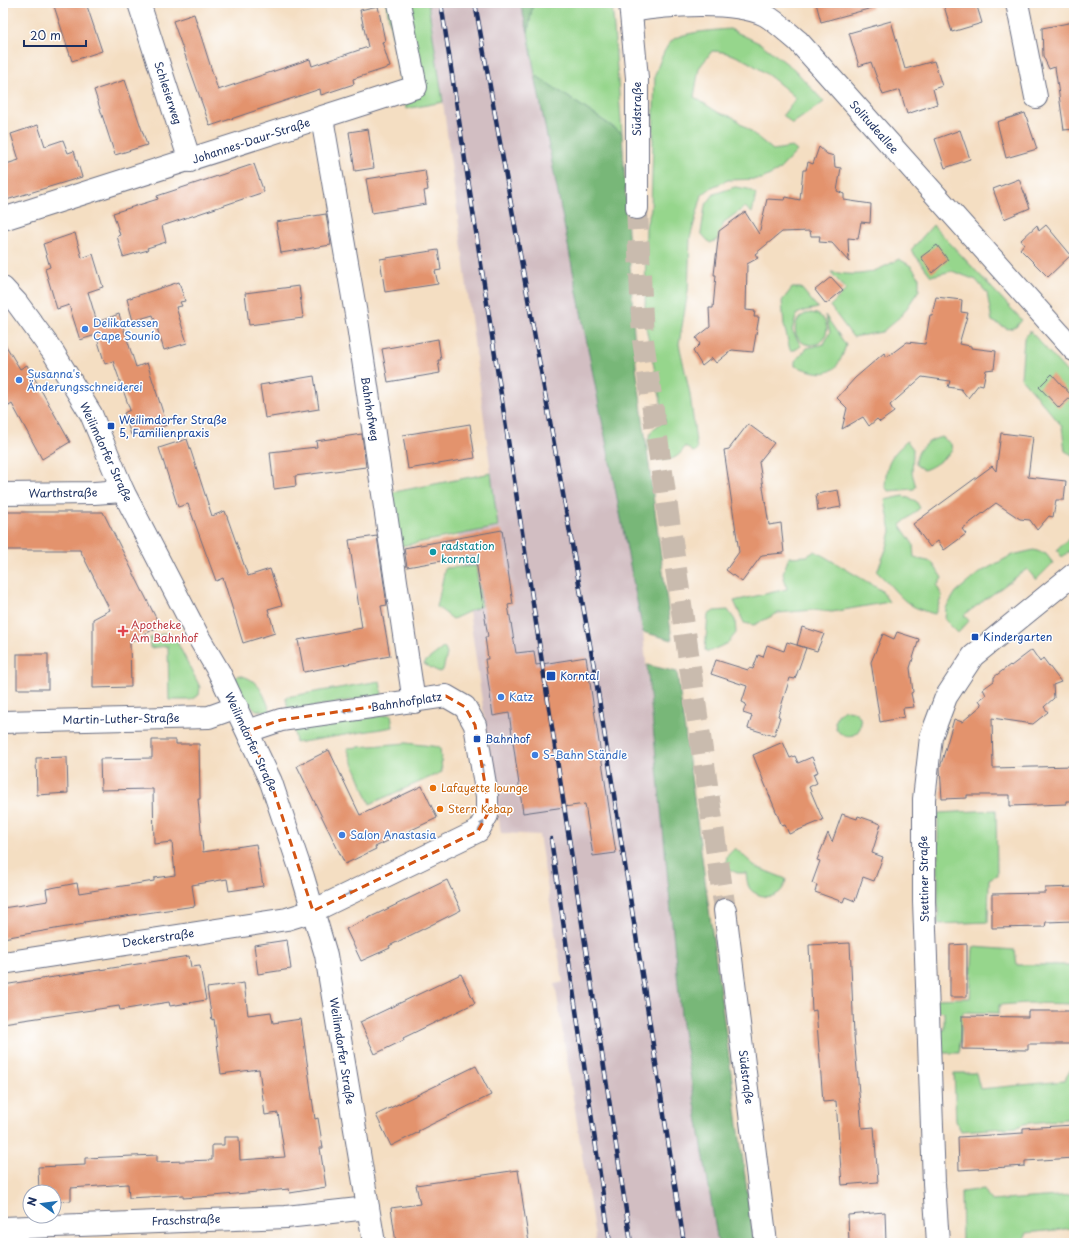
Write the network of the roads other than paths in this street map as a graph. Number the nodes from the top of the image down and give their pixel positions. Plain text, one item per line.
1 (139, 3) edge
2 (399, 3) edge
3 (1017, 3) edge
4 (717, 4) edge
5 (631, 7) edge
6 (1036, 97) dead end
7 (322, 118) junction
8 (190, 161) junction
9 (637, 208) tunnel mouth
10 (3, 219) edge
11 (3, 288) edge
12 (1074, 350) edge
13 (123, 491) junction
14 (3, 494) edge
15 (1074, 574) edge
16 (414, 702) junction
17 (237, 707) junction
18 (3, 722) edge
19 (248, 731) junction
20 (725, 910) tunnel mouth
21 (313, 911) junction
22 (3, 963) edge
23 (368, 1208) junction
24 (3, 1228) edge
25 (374, 1243) edge
26 (766, 1243) edge
27 (938, 1243) edge

1 - 8 street, Schlesierweg
2 - 7 street, Johannes-Daur-Straße
3 - 6 street
4 - 5 street, Solitudeallee
4 - 12 street, Solitudeallee
5 - 9 street, Südstraße
7 - 8 street, Johannes-Daur-Straße
7 - 16 street, Bahnhofweg
8 - 10 street, Johannes-Daur-Straße
11 - 13 street, Weilimdorfer Straße
13 - 14 street, Warthstraße
13 - 17 street, Weilimdorfer Straße
15 - 27 street, Stettiner Straße
16 -> 19 street, Bahnhofplatz
21 -> 16 street, Bahnhofplatz
17 - 18 street, Martin-Luther-Straße
17 - 19 street, Weilimdorfer Straße
19 - 21 street, Weilimdorfer Straße
20 - 26 street, Südstraße
21 - 22 street, Deckerstraße
21 - 23 street, Weilimdorfer Straße
23 - 24 street, Fraschstraße
23 - 25 street, Weilimdorfer Straße

